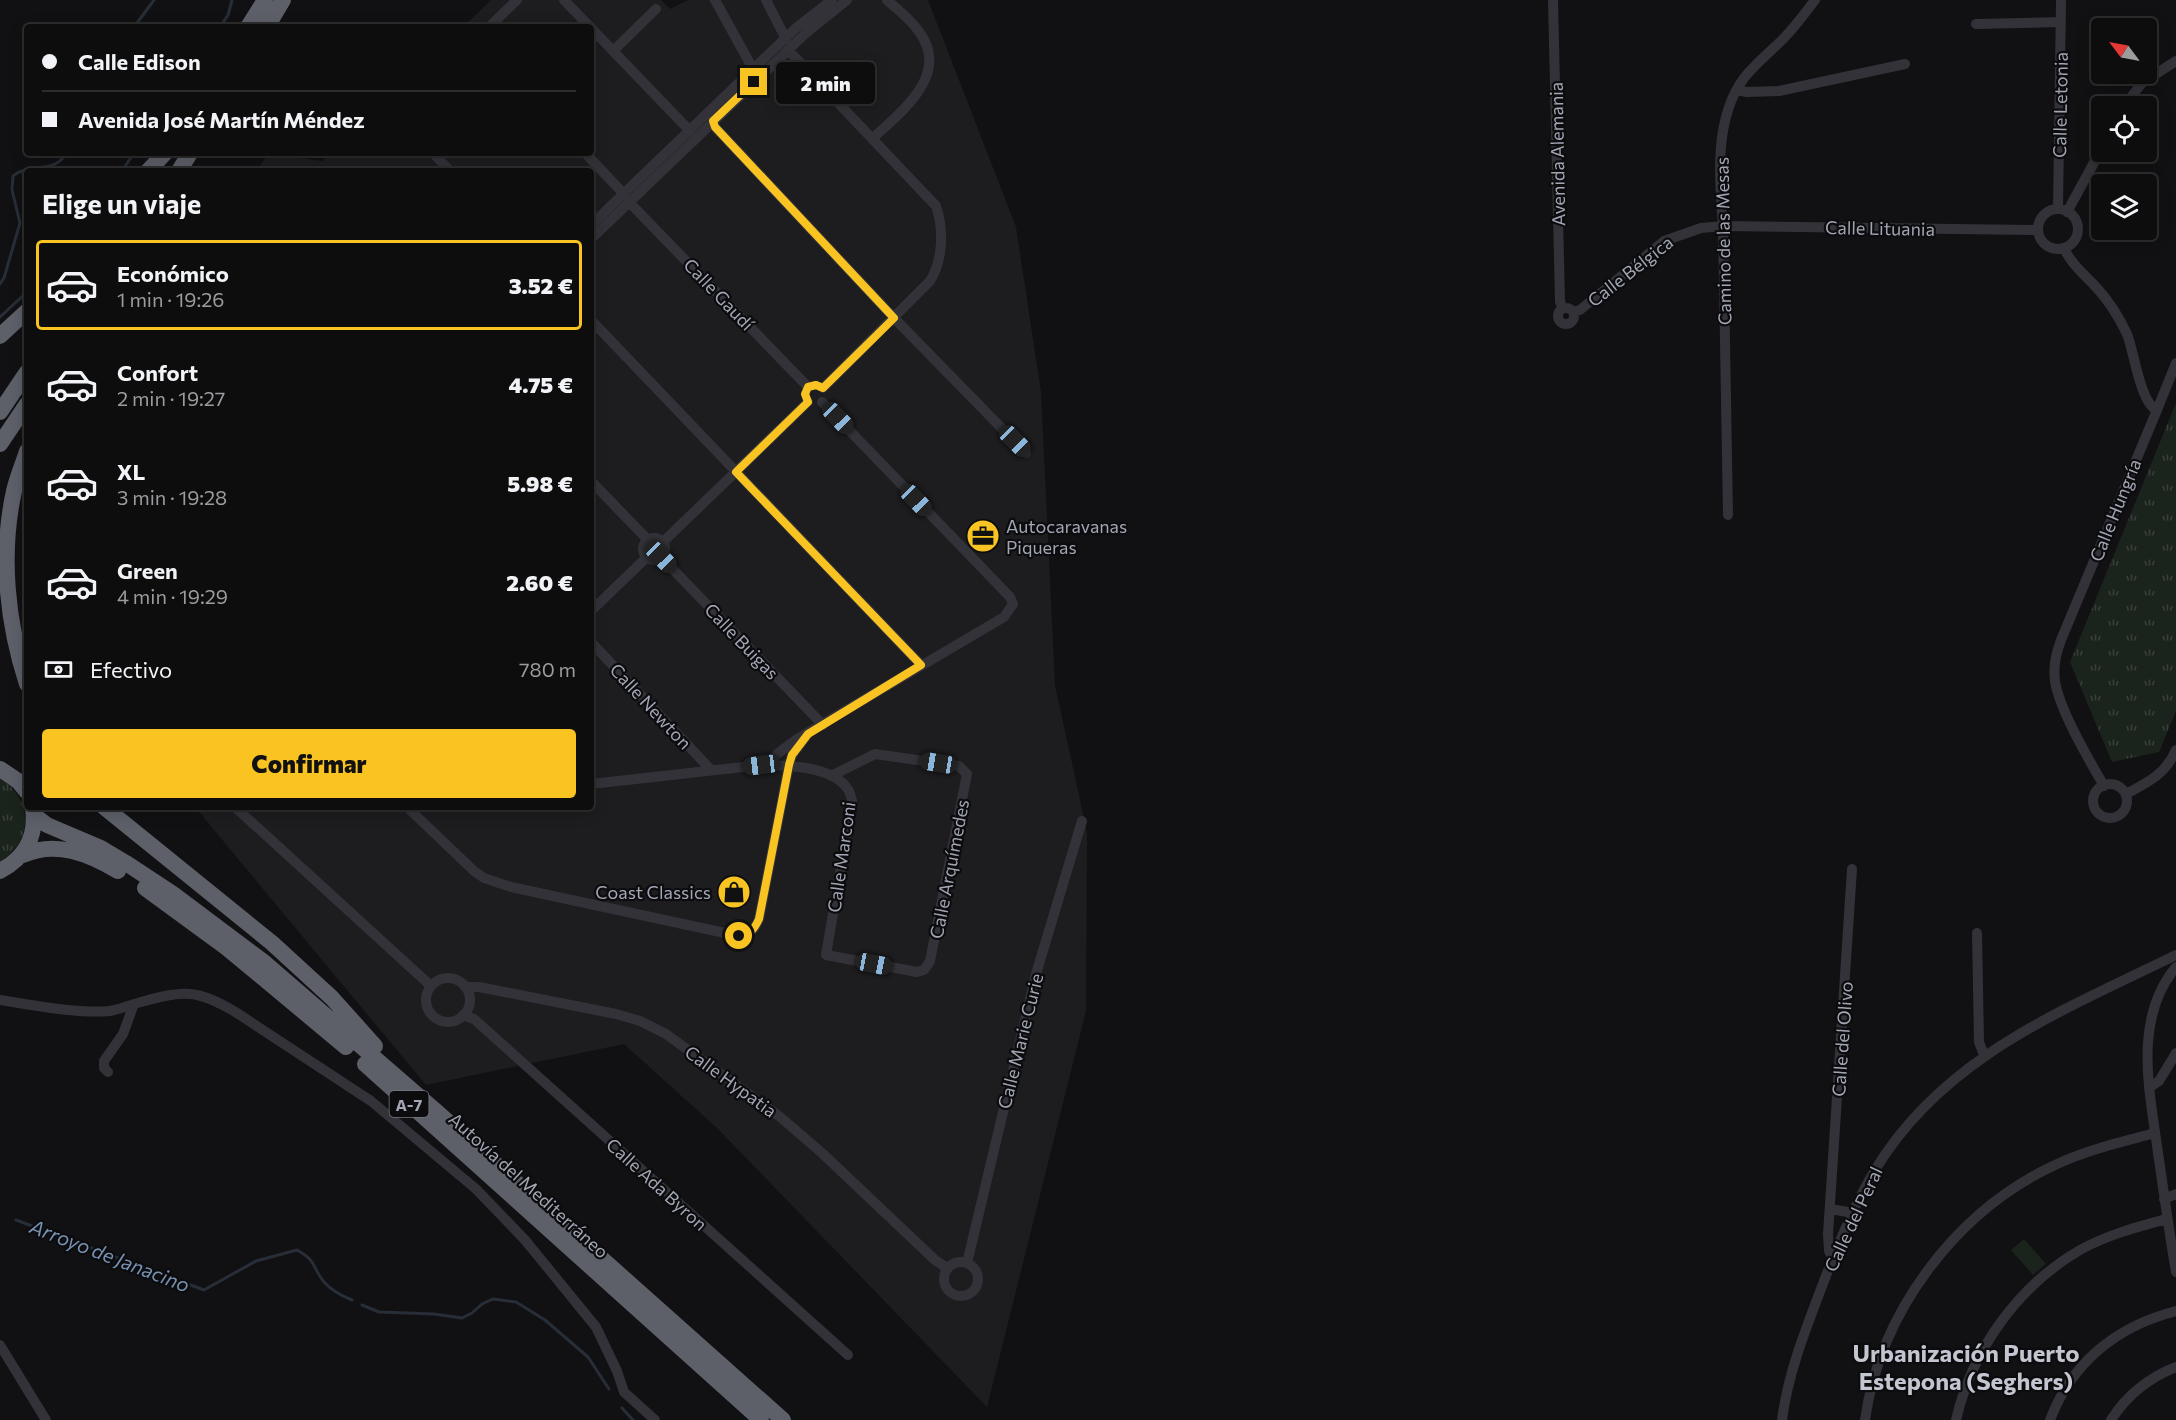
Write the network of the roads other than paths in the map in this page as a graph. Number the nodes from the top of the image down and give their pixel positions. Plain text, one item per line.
1 (265, 0) edge
2 (284, 0) edge
3 (518, 0) edge
4 (564, 0) edge
5 (715, 0) edge
6 (766, 0) edge
7 (832, 0) edge
8 (846, 0) edge
9 (886, 0) edge
10 (1553, 0) edge
11 (1815, 0) edge
12 (2061, 0) edge
13 (656, 9) dead end
14 (2061, 22) junction
15 (250, 24) edge
16 (269, 24) edge
17 (492, 24) edge
18 (586, 24) edge
19 (1976, 24) dead end
20 (594, 32) edge
21 (787, 44) junction
22 (613, 51) junction
23 (2176, 61) edge
24 (1905, 64) dead end
25 (753, 69) junction
26 (1737, 90) junction
27 (2132, 96) edge
28 (713, 121) junction
29 (690, 131) junction
30 (872, 139) junction
31 (163, 156) edge
32 (436, 156) edge
33 (588, 156) edge
34 (677, 156) junction
35 (2093, 162) edge
36 (151, 168) edge
37 (447, 168) edge
38 (627, 198) junction
39 (2062, 211) junction
40 (594, 223) edge
41 (1723, 226) junction
42 (2038, 230) junction
43 (594, 235) edge
44 (2064, 248) junction
45 (1568, 310) joint
46 (24, 314) edge
47 (894, 318) junction
48 (594, 323) edge
49 (0, 336) edge
50 (2176, 363) edge
51 (24, 376) edge
52 (808, 387) junction
53 (823, 388) junction
54 (808, 402) junction
55 (822, 402) junction
56 (24, 408) edge
57 (2157, 410) junction
58 (0, 412) edge
59 (0, 444) edge
60 (1026, 453) dead end
61 (24, 460) edge
62 (736, 472) junction
63 (594, 484) edge
64 (1728, 515) dead end
65 (648, 540) junction
66 (663, 542) junction
67 (647, 557) junction
68 (661, 557) junction
69 (594, 608) edge
70 (13, 633) junction
71 (594, 645) edge
72 (24, 653) edge
73 (921, 665) junction
74 (24, 673) edge
75 (823, 725) junction
76 (808, 734) junction
77 (2176, 750) edge
78 (770, 765) junction
79 (789, 765) junction
80 (0, 769) edge
81 (711, 770) junction
82 (832, 775) junction
83 (594, 784) edge
84 (24, 785) edge
85 (2104, 786) junction
86 (2126, 794) junction
87 (107, 810) edge
88 (124, 810) edge
89 (238, 810) edge
90 (410, 810) edge
91 (34, 811) edge
92 (1082, 821) dead end
93 (23, 855) junction
94 (1852, 869) dead end
95 (0, 871) edge
96 (239, 915) junction
97 (1977, 933) dead end
98 (826, 955) joint
99 (2176, 955) edge
100 (2161, 962) junction
101 (2176, 967) edge
102 (2167, 980) junction
103 (431, 986) junction
104 (465, 987) junction
105 (0, 1000) edge
106 (134, 1004) junction
107 (463, 1015) junction
108 (2176, 1053) edge
109 (1983, 1055) junction
110 (108, 1072) dead end
111 (2149, 1088) junction
112 (437, 1112) junction
113 (2155, 1133) junction
114 (2176, 1194) edge
115 (2164, 1198) junction
116 (1831, 1209) junction
117 (1853, 1213) junction
118 (2166, 1219) junction
119 (1833, 1258) junction
120 (967, 1263) junction
121 (947, 1269) junction
122 (2176, 1272) edge
123 (2176, 1311) edge
124 (0, 1345) edge
125 (848, 1355) dead end
126 (2176, 1367) edge
127 (46, 1420) edge
128 (655, 1420) edge
129 (762, 1420) edge
130 (783, 1420) edge
131 (1782, 1420) edge
132 (1865, 1420) edge
133 (1956, 1420) edge
134 (2050, 1420) edge
135 (2111, 1420) edge

1 - 15 highway
2 - 16 highway
3 - 17 street
4 - 18 street
5 - 25 street
6 - 21 street
7 - 21 street
8 - 21 street
9 - 30 street
10 - 45 street, Avenida Alemania
11 - 26 street, Camino de las Mesas
12 - 14 street, Calle Letonia
13 - 22 street
14 - 19 street
14 - 39 street, Calle Letonia
20 - 22 street
21 - 25 street
21 - 28 street
21 - 30 street
22 - 29 street
23 - 27 street
24 - 26 street
25 - 29 street
26 - 41 street, Camino de las Mesas
28 - 34 street
28 - 47 street
29 - 34 street
29 - 38 street
30 - 47 street
31 - 36 highway
32 - 37 street
33 - 38 street, Calle Gaudí
34 - 38 street
35 - 39 street
38 - 40 street
38 - 43 street
38 - 52 street, Calle Gaudí
39 - 42 street
39 - 44 street
41 - 42 street, Calle Lituania
41 - 45 street, Calle Bélgica
41 - 64 street, Camino de las Mesas
42 - 44 street
44 - 57 street
46 - 49 highway
47 - 53 street
47 - 60 street
48 - 62 street
50 - 57 street, Calle Hungría
51 - 58 highway
52 - 53 street
52 - 54 street
53 - 55 street
54 - 55 street
54 - 62 street
55 - 73 street
56 - 59 highway
57 - 85 street, Calle Hungría
61 - 70 highway
62 - 66 street
62 - 73 street
63 - 65 street
65 - 66 street
65 - 67 street
66 - 68 street
67 - 68 street
67 - 69 street
68 - 75 street, Calle Buigas
70 - 72 highway
70 - 74 highway
71 - 81 street, Calle Newton
73 - 75 street
75 - 76 street
76 - 78 street
76 - 79 street
77 - 86 street
78 - 79 street, Calle Marconi
78 - 81 street, Calle Marconi
79 - 82 street, Calle Marconi
79 - 90 street
80 - 84 highway
81 - 83 street, Calle Marconi
82 - 98 street, Calle Marconi
82 - 98 street, Calle Arquímedes
85 - 86 street
85 - 86 street
87 - 96 highway
88 - 96 highway
89 - 103 street
91 - 93 highway, A-7
91 - 112 highway, Autovía del Mediterráneo / A-7
92 - 120 street, Calle Marie Curie
93 - 95 highway, A-7
93 - 129 highway, Autovía del Mediterráneo / A-7
94 - 116 street, Calle del Olivo
96 - 112 highway, Autovía del Mediterráneo / A-7
97 - 109 street
99 - 100 street, Calle del Peral
100 - 102 street
100 - 109 street, Calle del Peral
101 - 102 street
102 - 111 street
103 - 104 street
103 - 107 street
104 - 107 street
104 - 121 street, Calle Hypatia
105 - 106 street
106 - 110 street
106 - 128 street
107 - 125 street, Calle Ada Byron
108 - 111 street
109 - 117 street, Calle del Peral
111 - 113 street
112 - 130 highway, Autovía del Mediterráneo / A-7
113 - 115 street
113 - 132 street
114 - 115 street
115 - 118 street
116 - 117 street
116 - 119 street, Calle del Olivo
117 - 119 street, Calle del Peral
118 - 122 street
118 - 133 street
119 - 131 street, Calle del Peral
120 - 121 street
120 - 121 street
123 - 134 street
124 - 127 street
126 - 135 street

